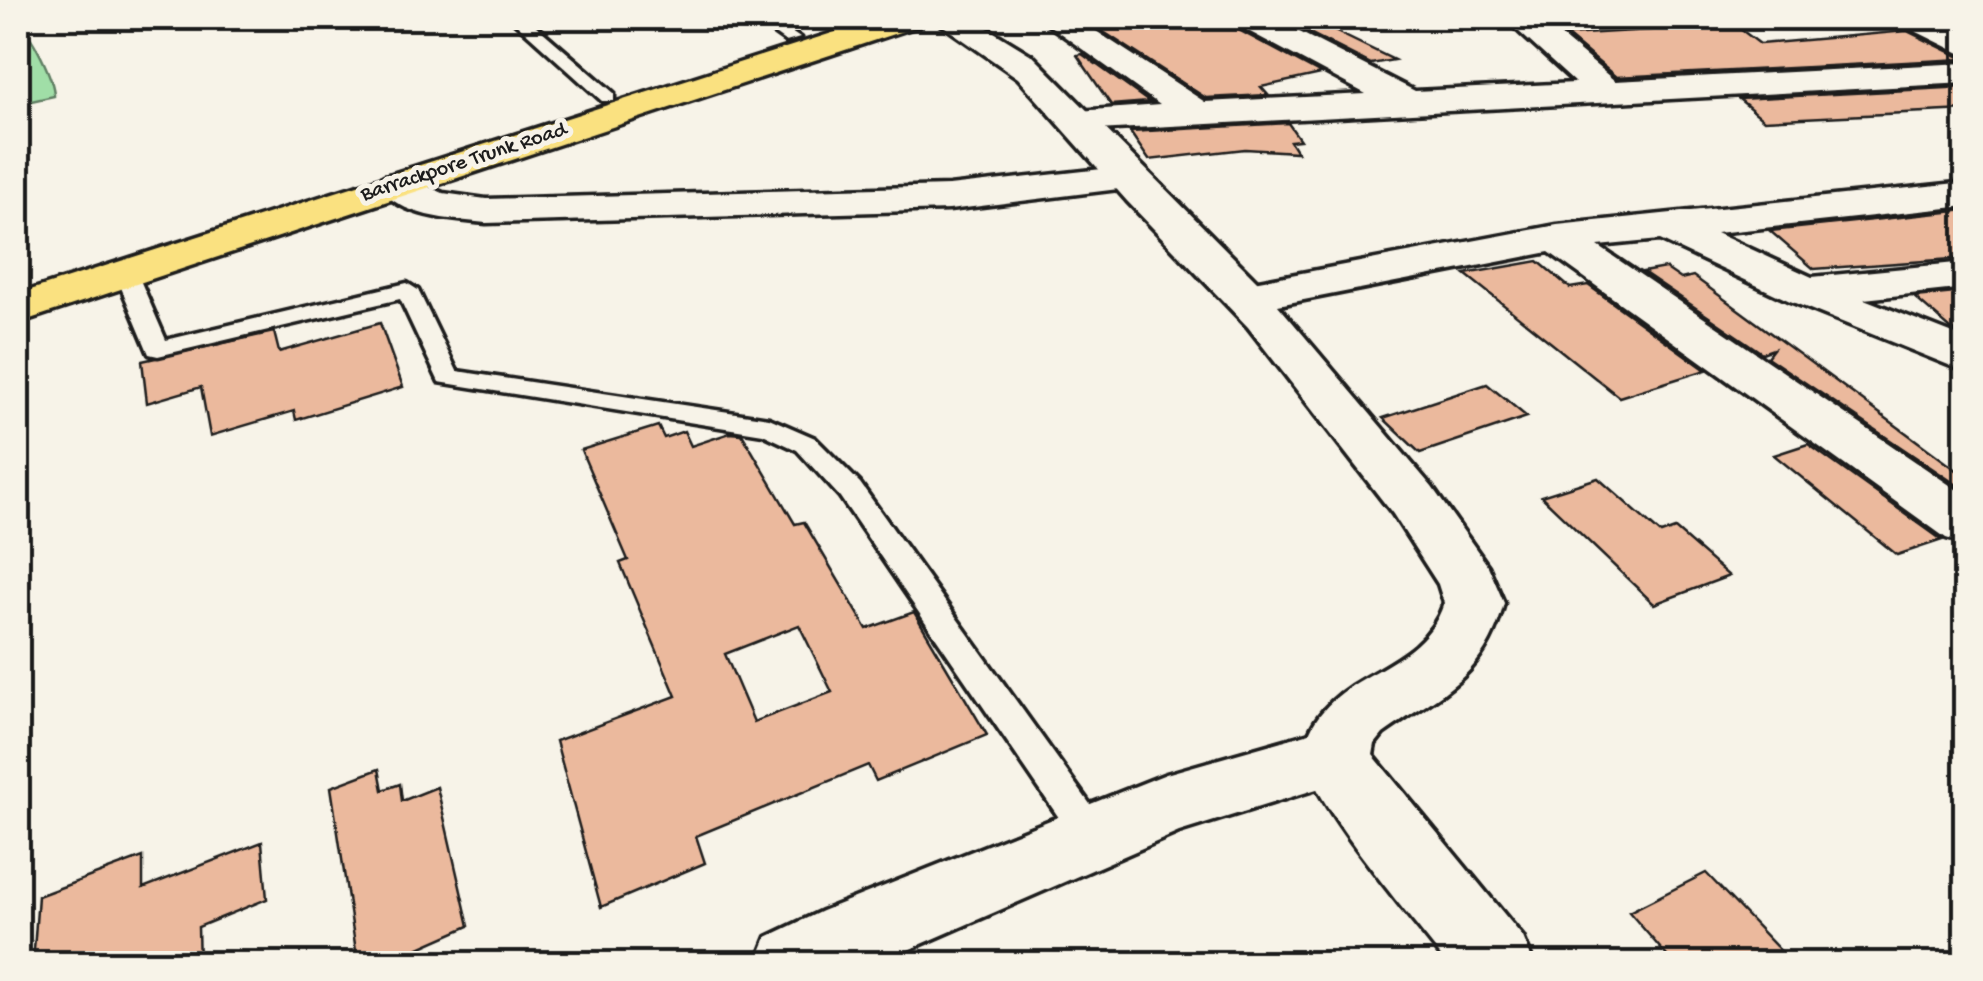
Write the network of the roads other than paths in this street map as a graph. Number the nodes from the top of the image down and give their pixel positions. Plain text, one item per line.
1 (518, 18) edge
2 (858, 18) edge
3 (910, 18) edge
4 (948, 18) edge
5 (1055, 18) edge
6 (1248, 18) edge
7 (1520, 18) edge
8 (1914, 18) edge
9 (776, 28) edge
10 (1966, 46) edge
11 (1966, 73) edge
12 (1606, 91) junction
13 (608, 97) junction
14 (1406, 101) junction
15 (1197, 113) junction
16 (1078, 120) junction
17 (1129, 178) junction
18 (398, 184) junction
19 (1966, 194) edge
20 (1667, 226) junction
21 (1556, 238) junction
22 (126, 274) junction
23 (1966, 276) edge
24 (18, 283) edge
25 (1806, 291) junction
26 (1248, 298) junction
27 (18, 309) edge
28 (1966, 357) edge
29 (1966, 524) edge
30 (1338, 754) junction
31 (1092, 836) junction
32 (795, 964) edge
33 (1495, 964) edge

1 - 13 lane
2 - 9 main road, Barrackpore Trunk Road
3 - 18 main road, Barrackpore Trunk Road
4 - 16 street
5 - 15 street
6 - 14 street
7 - 12 street
8 - 10 street
9 - 13 main road, Barrackpore Trunk Road
11 - 12 street
12 - 14 street
13 - 24 main road, Barrackpore Trunk Road
14 - 15 street
15 - 16 street
16 - 17 street
17 - 18 street
17 - 26 street
18 - 22 main road, Barrackpore Trunk Road
19 - 20 street
20 - 21 street
20 - 25 street
21 - 26 street
21 - 29 street
22 - 27 main road, Barrackpore Trunk Road
22 - 31 lane
23 - 25 street
25 - 28 street
26 - 30 street
30 - 31 street
30 - 33 street
31 - 32 street

